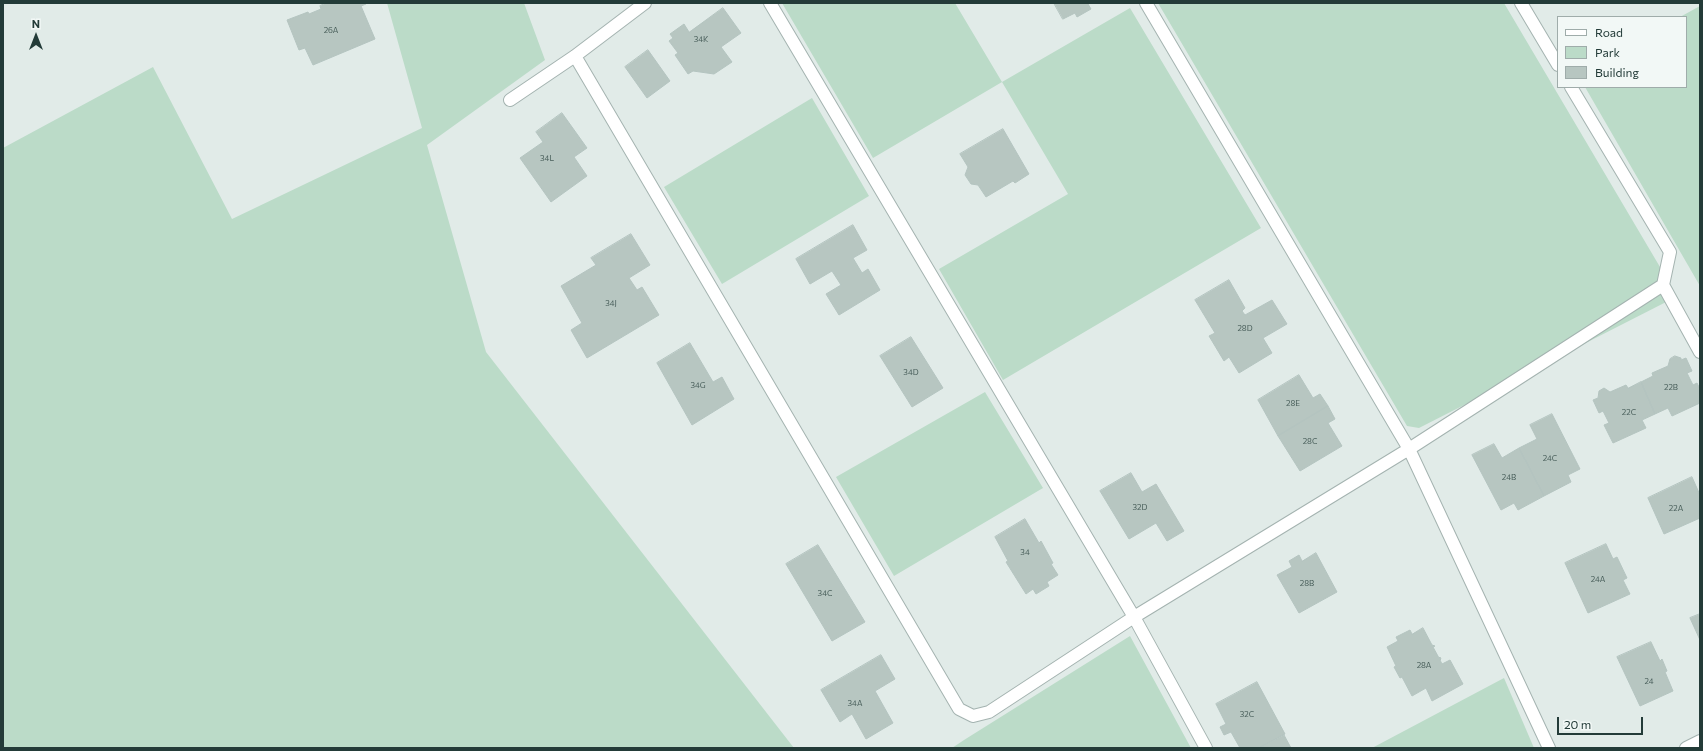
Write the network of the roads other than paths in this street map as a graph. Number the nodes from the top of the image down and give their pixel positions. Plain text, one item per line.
1 (645, 3) edge
2 (770, 3) edge
3 (1146, 3) edge
4 (1521, 3) edge
5 (575, 56) junction
6 (1557, 63) edge
7 (1572, 88) edge
8 (510, 100) dead end
9 (1663, 285) junction
10 (1700, 352) edge
11 (1409, 449) junction
12 (1134, 617) junction
13 (1700, 741) edge
14 (1206, 748) edge
15 (1549, 748) edge
16 (1686, 748) edge

1 - 5 street
2 - 12 street
3 - 11 street
4 - 6 street
5 - 8 street
5 - 12 street
7 - 9 street
9 - 10 street
9 - 11 street
11 - 12 street
11 - 15 street
12 - 14 street
13 - 16 street

